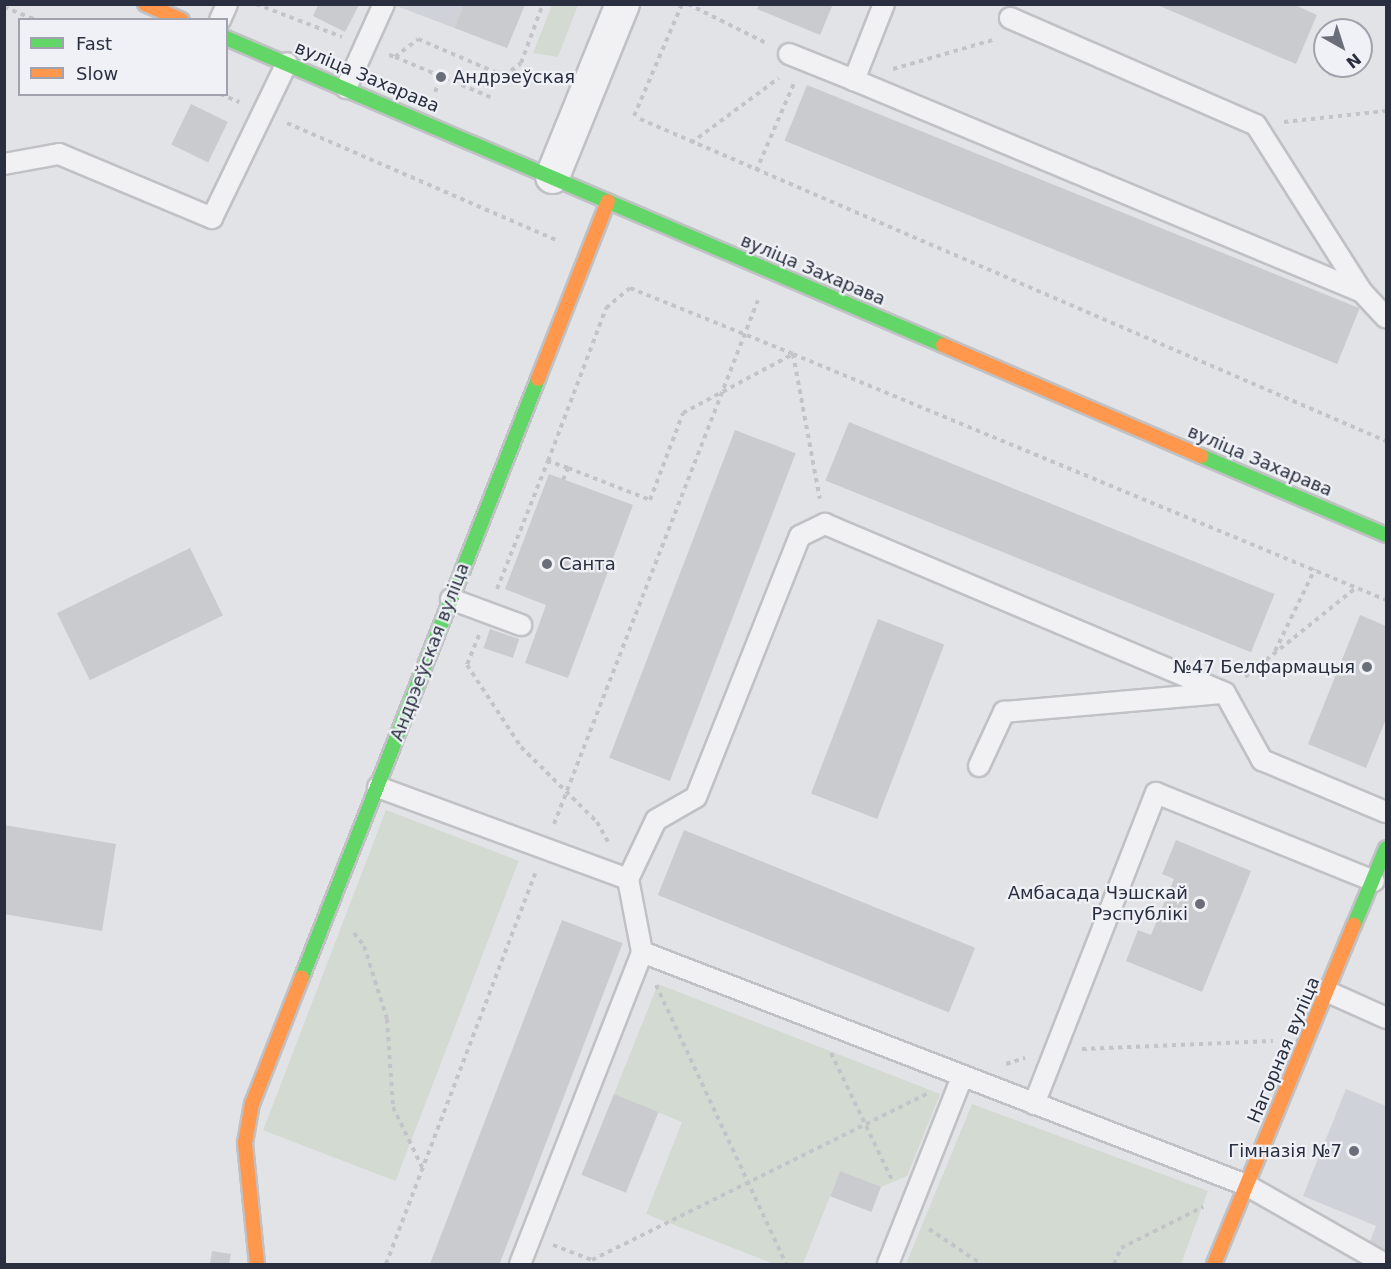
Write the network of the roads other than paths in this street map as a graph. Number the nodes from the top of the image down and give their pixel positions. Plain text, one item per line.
1 (145, 4) edge
2 (227, 4) edge
3 (384, 4) edge
4 (622, 4) edge
5 (884, 4) edge
6 (177, 18) edge
7 (221, 18) edge
8 (1010, 18) dead end
9 (228, 39) edge
10 (796, 57) road end
11 (287, 63) junction
12 (854, 80) junction
13 (346, 88) junction
14 (4, 164) edge
15 (552, 176) junction
16 (608, 201) junction
17 (1362, 292) junction
18 (1386, 318) edge
19 (1386, 535) edge
20 (451, 599) junction
21 (521, 625) dead end
22 (1225, 693) junction
23 (979, 766) dead end
24 (378, 787) junction
25 (1386, 812) edge
26 (1385, 854) edge
27 (628, 879) junction
28 (1374, 881) junction
29 (642, 952) junction
30 (1328, 992) junction
31 (1386, 1018) edge
32 (962, 1077) junction
33 (1034, 1104) junction
34 (1246, 1185) junction
35 (257, 1264) edge
36 (520, 1264) edge
37 (888, 1264) edge
38 (1214, 1264) edge
39 (1385, 1264) edge

1 - 6 street
2 - 7 lane
3 - 13 lane
4 - 15 street
5 - 12 lane
8 - 17 lane
9 - 11 street, вуліца Захарава
10 - 12 lane
11 - 13 street, вуліца Захарава
11 - 14 lane
12 - 17 lane
13 - 15 street, вуліца Захарава
15 - 16 street, вуліца Захарава
16 - 19 street, вуліца Захарава
16 - 20 street, Андрэеўская вуліца
17 - 18 lane
20 - 21 lane
20 - 24 street, Андрэеўская вуліца
22 - 23 lane
22 - 25 lane
22 - 27 lane
24 - 27 lane
24 - 35 street, Андрэеўская вуліца
26 - 28 street, Нагорная вуліца
27 - 29 lane
28 - 30 street, Нагорная вуліца
28 - 33 lane
29 - 32 lane
29 - 36 lane
30 - 31 lane
30 - 34 street, Нагорная вуліца
32 - 33 lane
32 - 37 lane
33 - 34 lane
34 - 38 street, Нагорная вуліца
34 - 39 lane

